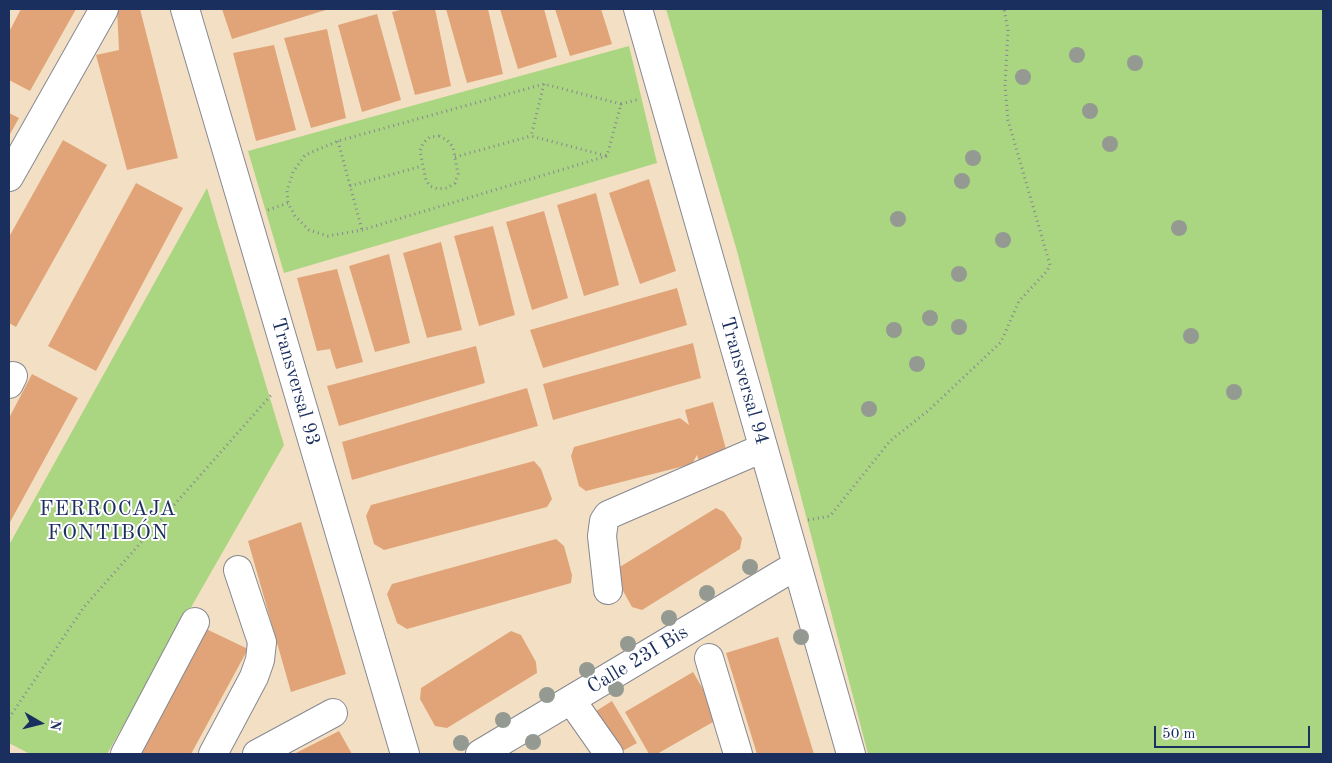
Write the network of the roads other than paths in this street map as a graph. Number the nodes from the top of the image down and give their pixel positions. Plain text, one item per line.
1 (104, 9) edge
2 (185, 9) edge
3 (638, 9) edge
4 (9, 177) edge
5 (763, 448) junction
6 (797, 565) junction
7 (238, 570) dead end
8 (608, 590) dead end
9 (195, 622) dead end
10 (709, 658) dead end
11 (571, 700) junction
12 (333, 713) dead end
13 (125, 754) edge
14 (213, 754) edge
15 (257, 754) edge
16 (405, 754) edge
17 (480, 754) edge
18 (609, 754) edge
19 (738, 754) edge
20 (851, 754) edge

1 - 4 street
2 - 16 street, Transversal 93
3 - 5 street, Transversal 94
5 - 6 street, Transversal 94
5 - 8 street
6 - 11 street, Calle 23I Bis
6 - 20 street, Transversal 94
7 - 14 street
9 - 13 street
10 - 19 street
11 - 17 street, Calle 23I Bis
11 - 18 street
12 - 15 street

